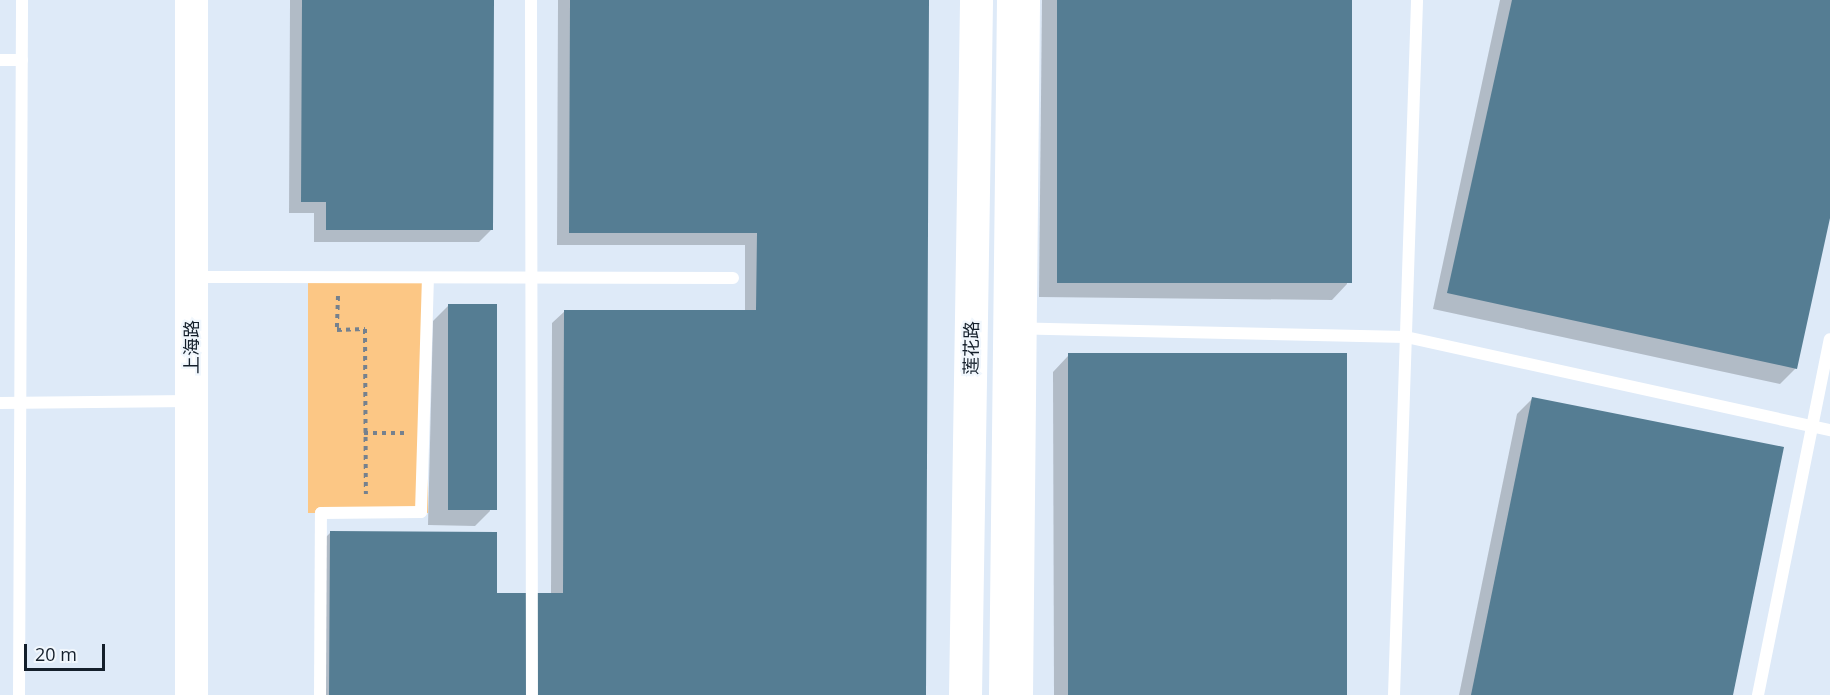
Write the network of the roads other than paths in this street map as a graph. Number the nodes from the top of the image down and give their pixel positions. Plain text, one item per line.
1 (22, 0) edge
2 (191, 0) edge
3 (531, 0) edge
4 (976, 0) edge
5 (1013, 0) edge
6 (1034, 0) edge
7 (1417, 0) edge
8 (0, 60) edge
9 (22, 60) junction
10 (191, 277) junction
11 (428, 278) junction
12 (733, 278) dead end
13 (531, 279) junction
14 (1020, 328) junction
15 (1406, 337) junction
16 (1830, 339) edge
17 (191, 401) junction
18 (20, 402) junction
19 (0, 403) edge
20 (1812, 428) junction
21 (1830, 430) edge
22 (19, 695) edge
23 (191, 695) edge
24 (320, 695) edge
25 (532, 695) edge
26 (965, 695) edge
27 (1005, 695) edge
28 (1027, 695) edge
29 (1394, 695) edge
30 (1758, 695) edge

1 - 9 lane
2 - 10 street, 上海路
3 - 13 lane
4 - 26 street, 莲花路
5 - 14 street
6 - 14 lane
7 - 15 lane
8 - 9 lane
9 - 18 lane
10 - 11 lane
10 - 17 street, 上海路
11 - 13 lane
11 - 24 lane
12 - 13 lane
13 - 25 lane
14 - 15 lane
14 - 27 street
14 - 28 lane
15 - 20 lane
15 - 29 lane
16 - 20 lane
17 - 18 lane
17 - 23 street, 上海路
18 - 19 lane
18 - 22 lane
20 - 21 lane
20 - 30 lane

